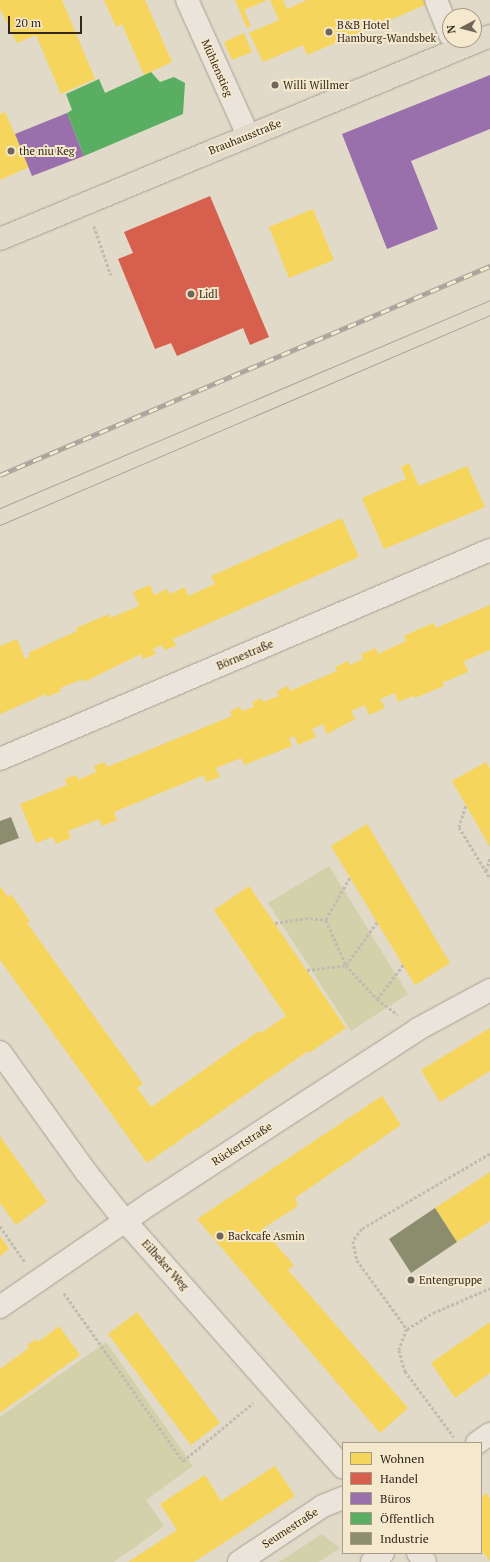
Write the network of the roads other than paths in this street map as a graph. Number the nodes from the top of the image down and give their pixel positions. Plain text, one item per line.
1 (187, 0) edge
2 (436, 0) edge
3 (442, 15) edge
4 (442, 47) edge
5 (248, 135) junction
6 (0, 239) edge
7 (490, 550) edge
8 (0, 759) edge
9 (490, 990) edge
10 (0, 1052) edge
11 (125, 1220) junction
12 (0, 1307) edge
13 (490, 1434) edge
14 (478, 1442) edge
15 (342, 1466) edge
16 (342, 1498) edge
17 (382, 1554) edge
18 (419, 1554) edge
19 (239, 1562) edge
20 (372, 1562) edge
21 (425, 1562) edge

1 - 5 street, Mühlenstieg
2 - 3 street
4 - 5 main road, Brauhausstraße
5 - 6 main road, Brauhausstraße
7 - 8 street, Börnestraße
9 - 11 street, Rückertstraße
10 - 11 street, Eilbeker Weg
11 - 12 street, Rückertstraße
11 - 15 street, Eilbeker Weg
13 - 14 street
16 - 19 street, Seumestraße
17 - 20 street
18 - 21 street

